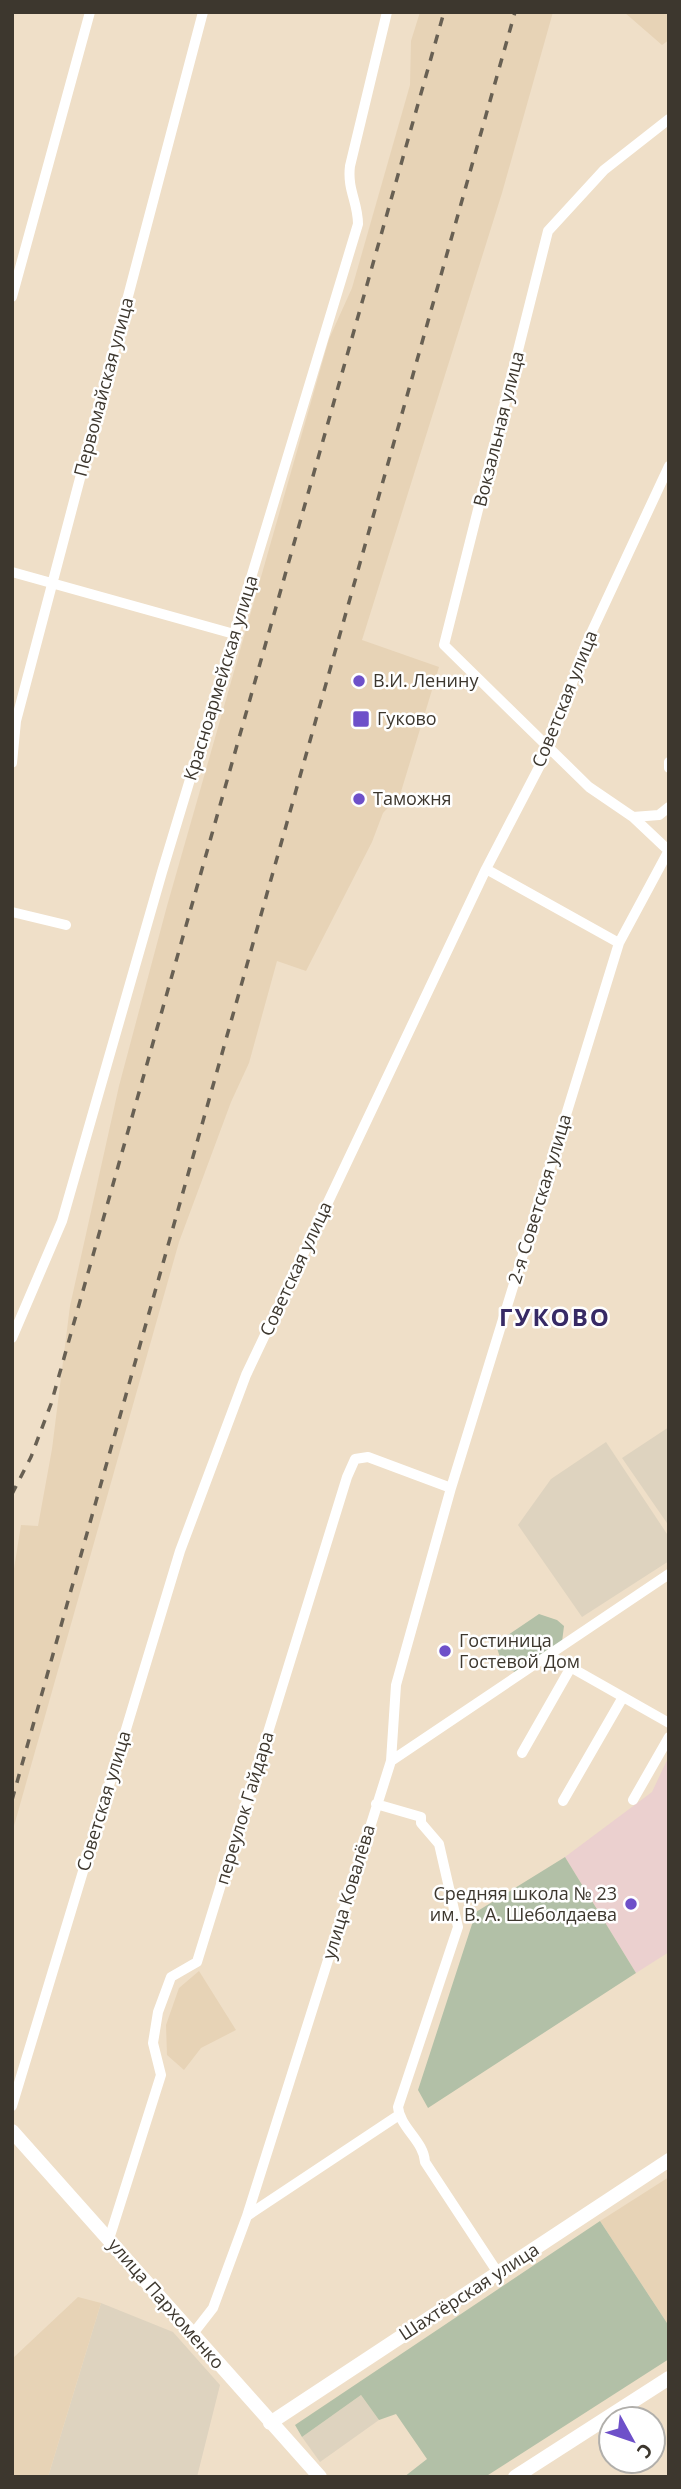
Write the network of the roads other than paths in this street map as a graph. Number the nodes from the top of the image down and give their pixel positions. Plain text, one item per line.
1 (90, 12) edge
2 (203, 12) edge
3 (387, 12) edge
4 (669, 119) edge
5 (12, 297) edge
6 (669, 466) edge
7 (12, 572) edge
8 (51, 584) junction
9 (234, 634) junction
10 (548, 748) junction
11 (669, 762) edge
12 (12, 763) edge
13 (669, 768) edge
14 (669, 807) edge
15 (633, 817) junction
16 (668, 851) edge
17 (486, 869) junction
18 (12, 912) edge
19 (66, 925) dead end
20 (619, 943) junction
21 (12, 1338) edge
22 (450, 1488) junction
23 (669, 1574) edge
24 (549, 1655) junction
25 (571, 1667) junction
26 (623, 1697) junction
27 (669, 1723) edge
28 (669, 1737) edge
29 (522, 1754) dead end
30 (391, 1760) junction
31 (633, 1800) dead end
32 (564, 1801) dead end
33 (376, 1804) junction
34 (12, 2106) edge
35 (398, 2115) junction
36 (12, 2131) edge
37 (669, 2160) edge
38 (247, 2216) junction
39 (109, 2239) junction
40 (498, 2273) junction
41 (192, 2335) junction
42 (669, 2378) edge
43 (270, 2423) junction
44 (320, 2477) edge
45 (515, 2477) edge

1 - 5 street
2 - 8 street, Первомайская улица
3 - 9 street, Красноармейская улица
4 - 10 street, Вокзальная улица
6 - 10 street, Советская улица
7 - 8 street
8 - 9 street
8 - 12 street, Первомайская улица
9 - 21 street, Красноармейская улица
10 - 15 street
10 - 17 street, Советская улица
11 - 13 street
14 - 15 street
15 - 16 street
16 - 20 street, 2-я Советская улица
17 - 20 street
17 - 34 street, Советская улица
18 - 19 street
20 - 22 street, 2-я Советская улица
22 - 30 street, 2-я Советская улица
22 - 39 street, переулок Гайдара
23 - 24 street
24 - 25 street
24 - 30 street
25 - 26 street
25 - 29 street
26 - 27 street
26 - 32 street
28 - 31 street
30 - 33 street, улица Ковалёва
33 - 35 street
33 - 38 street, улица Ковалёва
35 - 38 street
35 - 40 street
36 - 39 street, улица Пархоменко
37 - 40 street, Шахтёрская улица
38 - 41 street, улица Ковалёва
39 - 41 street, улица Пархоменко
40 - 43 street, Шахтёрская улица
41 - 43 street, улица Пархоменко
42 - 45 street
43 - 44 street, улица Пархоменко

